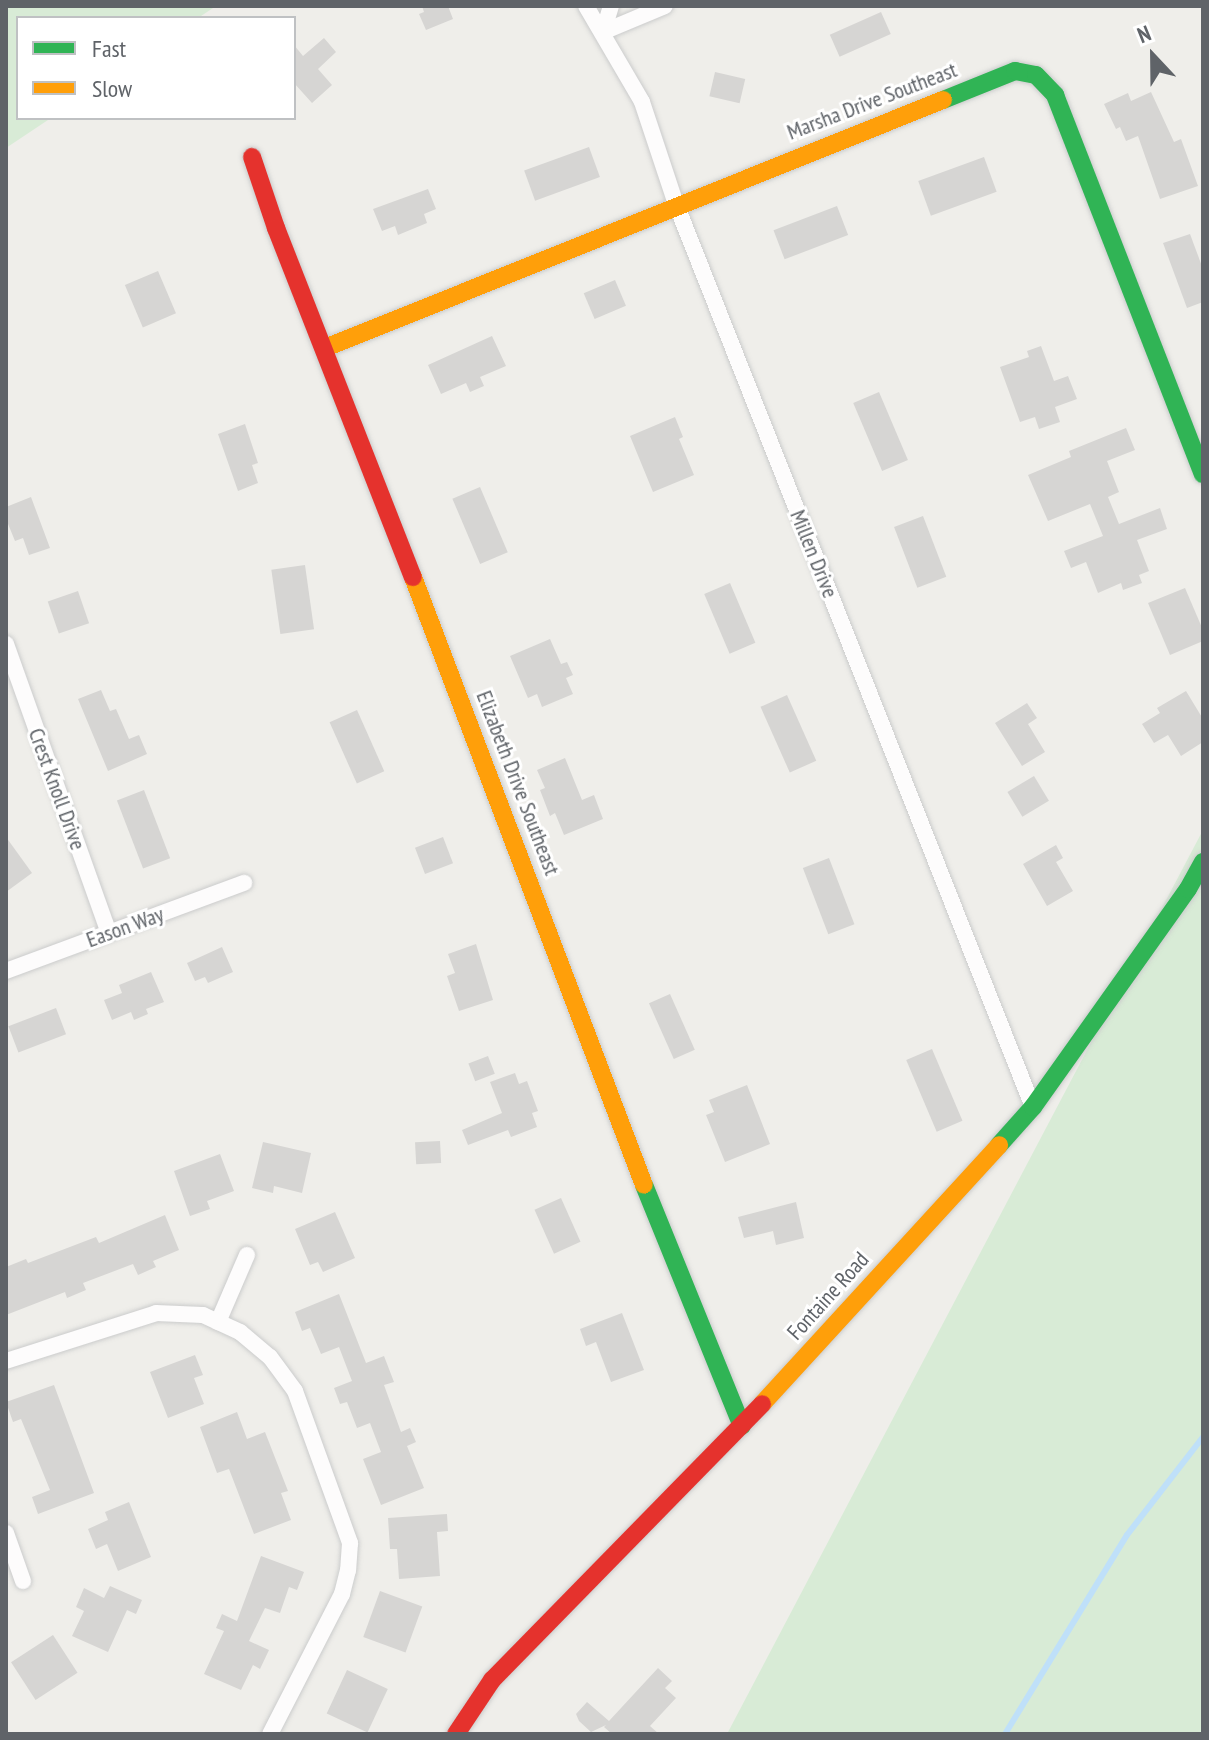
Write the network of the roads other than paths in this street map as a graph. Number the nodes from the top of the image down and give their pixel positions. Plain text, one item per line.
1 (586, 6) edge
2 (611, 6) edge
3 (665, 6) edge
4 (603, 32) junction
5 (252, 157) dead end
6 (676, 204) junction
7 (325, 348) junction
8 (1203, 474) edge
9 (6, 644) edge
10 (1203, 862) edge
11 (244, 883) dead end
12 (109, 933) junction
13 (6, 971) edge
14 (1033, 1107) junction
15 (247, 1255) dead end
16 (218, 1322) junction
17 (6, 1361) edge
18 (742, 1426) junction
19 (6, 1533) edge
20 (23, 1581) dead end
21 (270, 1734) edge
22 (456, 1734) edge

1 - 4 street, Millen Drive
2 - 4 street
3 - 4 street
4 - 6 street, Millen Drive
5 - 7 street, Elizabeth Drive Southeast
6 - 7 street, Marsha Drive Southeast
6 - 8 street, Marsha Drive Southeast
6 - 14 street, Millen Drive
7 - 18 street, Elizabeth Drive Southeast
9 - 12 street, Crest Knoll Drive
10 - 14 street, Fontaine Road
11 - 12 street, Eason Way
12 - 13 street, Eason Way
14 - 18 street, Fontaine Road
15 - 16 street
16 - 17 street
16 - 21 street
18 - 22 street, Fontaine Road
19 - 20 street

